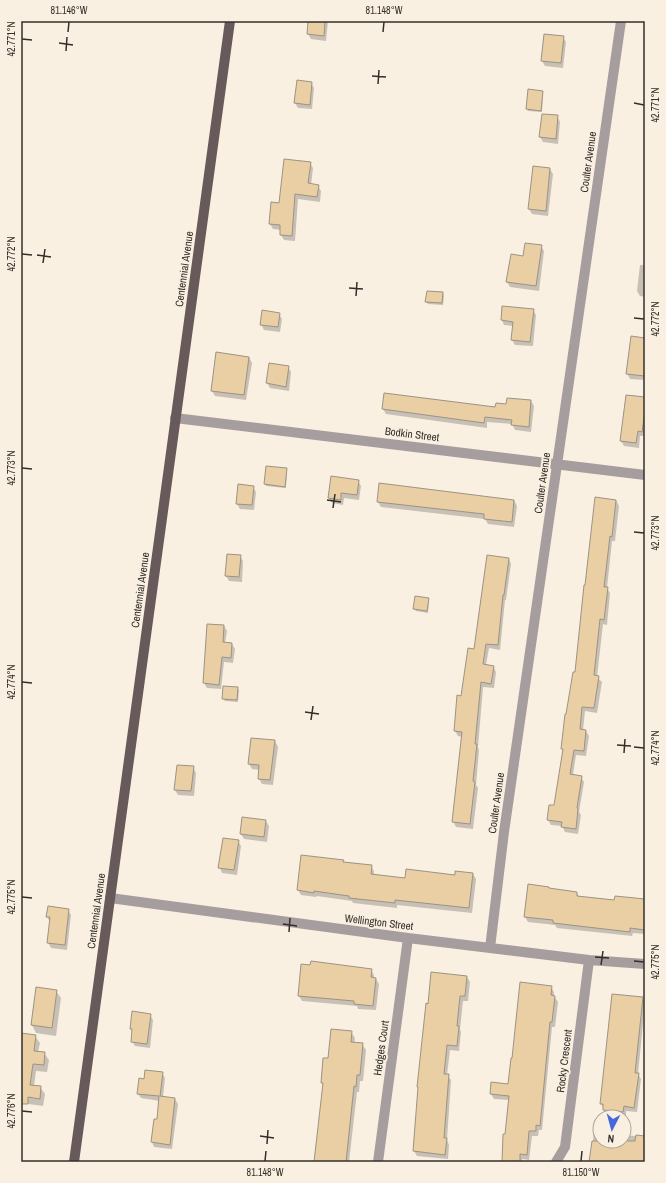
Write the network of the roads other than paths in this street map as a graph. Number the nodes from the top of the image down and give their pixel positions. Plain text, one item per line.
1 (230, 21) edge
2 (621, 21) edge
3 (175, 418) junction
4 (557, 464) junction
5 (645, 474) edge
6 (110, 898) junction
7 (408, 938) junction
8 (490, 948) junction
9 (589, 960) junction
10 (645, 964) edge
11 (74, 1162) edge
12 (378, 1162) edge
13 (556, 1162) edge

1 - 3 main road, Centennial Avenue
2 - 4 street, Coulter Avenue
3 - 4 street, Bodkin Street
3 - 6 main road, Centennial Avenue
4 - 5 street, Bodkin Street
4 - 8 street, Coulter Avenue
6 - 7 street, Wellington Street
6 - 11 main road, Centennial Avenue
7 - 8 street, Wellington Street
7 - 12 street, Hedges Court
8 - 9 street, Wellington Street
9 - 10 street, Wellington Street
9 - 13 street, Rocky Crescent

